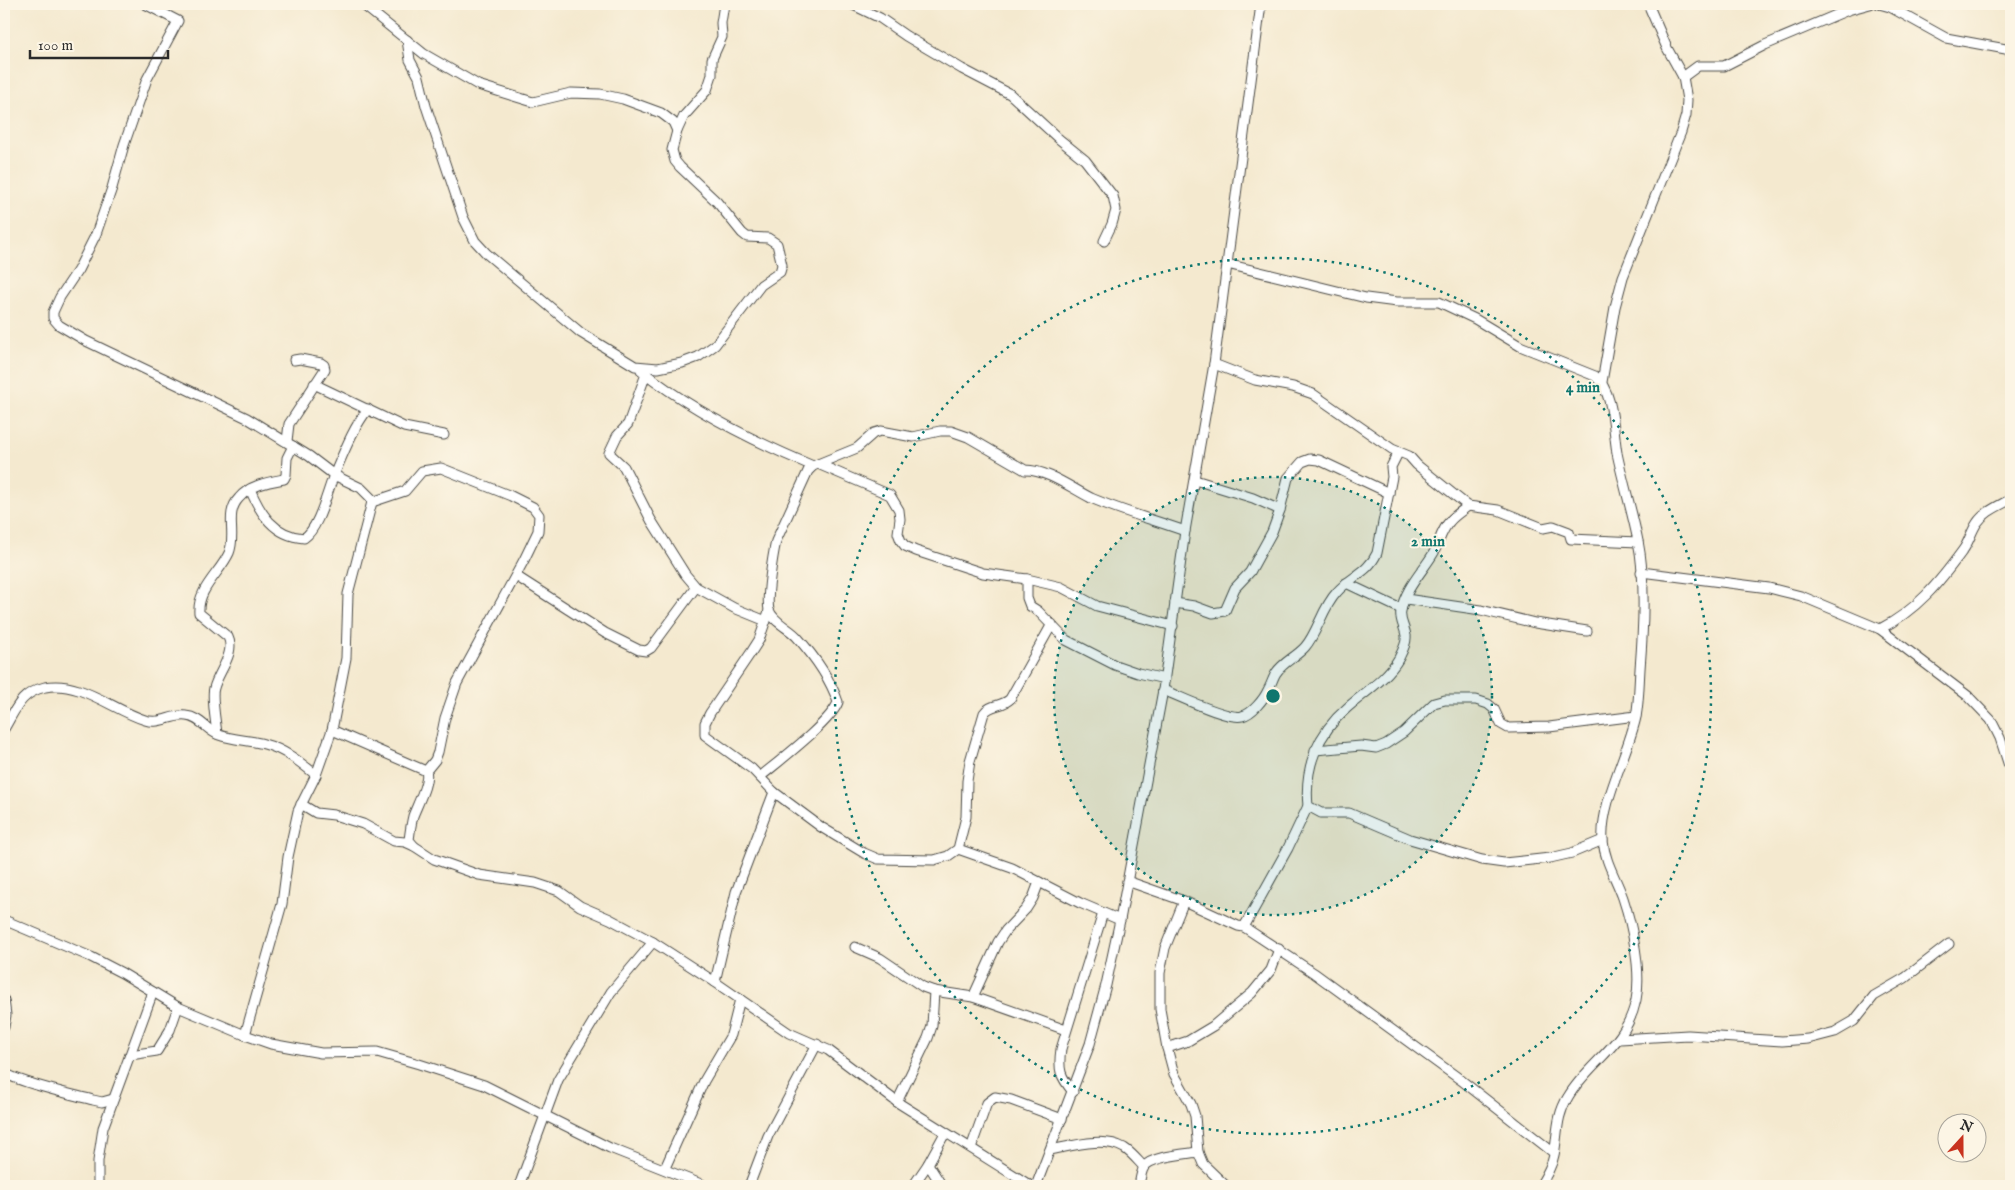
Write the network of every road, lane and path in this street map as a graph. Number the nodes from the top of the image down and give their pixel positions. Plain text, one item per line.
1 (145, 4) edge
2 (362, 4) edge
3 (724, 4) edge
4 (851, 4) edge
5 (1261, 4) edge
6 (1648, 4) edge
7 (1870, 4) edge
8 (1879, 4) edge
9 (407, 40) junction
10 (2011, 50) edge
11 (1683, 77) junction
12 (677, 130) junction
13 (1104, 241) dead end
14 (1227, 264) junction
15 (294, 360) dead end
16 (1214, 364) junction
17 (635, 366) junction
18 (646, 374) junction
19 (1602, 382) junction
20 (314, 384) junction
21 (368, 409) junction
22 (444, 435) dead end
23 (290, 444) junction
24 (1398, 453) junction
25 (815, 465) junction
26 (334, 475) junction
27 (1195, 480) junction
28 (250, 489) junction
29 (1389, 493) junction
30 (2011, 500) edge
31 (372, 502) junction
32 (1468, 506) junction
33 (1280, 510) junction
34 (1185, 532) junction
35 (1638, 542) junction
36 (1641, 572) junction
37 (516, 576) junction
38 (1027, 579) junction
39 (1346, 583) junction
40 (696, 587) junction
41 (1406, 599) junction
42 (1175, 603) junction
43 (1401, 609) junction
44 (770, 612) junction
45 (766, 621) junction
46 (1052, 624) junction
47 (1173, 626) junction
48 (1880, 629) junction
49 (1587, 631) dead end
50 (1165, 679) junction
51 (1163, 690) junction
52 (1636, 716) junction
53 (4, 729) edge
54 (332, 730) junction
55 (216, 734) junction
56 (1315, 750) junction
57 (426, 771) junction
58 (2011, 772) edge
59 (316, 775) junction
60 (760, 777) junction
61 (774, 792) junction
62 (301, 804) junction
63 (1308, 806) junction
64 (1603, 840) junction
65 (414, 846) junction
66 (958, 849) junction
67 (1127, 880) junction
68 (1039, 882) junction
69 (1184, 901) junction
70 (1103, 914) junction
71 (4, 920) edge
72 (1120, 920) junction
73 (1244, 927) junction
74 (653, 942) junction
75 (1949, 944) dead end
76 (854, 947) dead end
77 (1279, 948) junction
78 (715, 982) junction
79 (934, 991) junction
80 (154, 992) junction
81 (973, 997) junction
82 (4, 1000) edge
83 (740, 1000) junction
84 (178, 1007) junction
85 (4, 1027) edge
86 (1066, 1030) junction
87 (245, 1035) junction
88 (1620, 1039) junction
89 (817, 1044) junction
90 (1167, 1048) junction
91 (130, 1055) junction
92 (4, 1072) edge
93 (1073, 1092) junction
94 (113, 1099) junction
95 (896, 1102) junction
96 (545, 1114) junction
97 (1062, 1119) junction
98 (945, 1134) junction
99 (971, 1148) junction
100 (1050, 1150) junction
101 (1198, 1152) junction
102 (1554, 1153) junction
103 (928, 1164) junction
104 (665, 1168) junction
105 (1144, 1168) junction
106 (98, 1186) edge
107 (519, 1186) edge
108 (706, 1186) edge
109 (749, 1186) edge
110 (913, 1186) edge
111 (942, 1186) edge
112 (1031, 1186) edge
113 (1036, 1186) edge
114 (1139, 1186) edge
115 (1226, 1186) edge
116 (1540, 1186) edge

1 - 23 street
2 - 9 street
3 - 12 street
4 - 13 street
5 - 14 street
6 - 11 street
7 - 11 street
8 - 10 street
9 - 12 street
9 - 17 street
11 - 19 street
12 - 17 street
14 - 16 street
14 - 19 street
15 - 20 street
16 - 24 street
16 - 27 street
17 - 18 street
18 - 25 street
18 - 40 street
19 - 35 street
20 - 21 street
20 - 23 street
21 - 22 street
21 - 26 street
23 - 26 street
23 - 28 street
24 - 29 street
24 - 32 street
25 - 34 street
25 - 38 street
25 - 44 street
26 - 28 street
26 - 31 street
27 - 33 street
27 - 34 street
28 - 55 street
29 - 33 street
29 - 39 street
30 - 48 street
31 - 37 street
31 - 54 street
32 - 35 street
32 - 41 street
33 - 42 street
34 - 42 street
35 - 36 street
36 - 48 street
36 - 52 street
37 - 40 street
37 - 57 street
38 - 46 street
38 - 47 street
39 - 43 street
39 - 51 street
40 - 45 street
41 - 43 street
41 - 49 street
42 - 47 street
43 - 56 street
44 - 45 street
44 - 60 street
45 - 60 street
46 - 50 street
46 - 66 street
47 - 50 street
48 - 58 street
50 - 51 street
51 - 67 street
52 - 56 street
52 - 64 street
53 - 55 street
54 - 57 street
54 - 59 street
55 - 59 street
56 - 63 street
57 - 65 street
59 - 62 street
60 - 61 street
61 - 66 street
61 - 78 street
62 - 65 street
62 - 87 street
63 - 64 street
63 - 73 street
64 - 88 street
65 - 74 street
66 - 68 street
67 - 69 street
67 - 72 street
68 - 70 street
68 - 81 street
69 - 73 street
69 - 90 street
70 - 72 street
70 - 86 street
71 - 80 street
72 - 93 street
73 - 77 street
74 - 78 street
74 - 96 street
75 - 88 street
76 - 79 street
77 - 90 street
77 - 102 street
78 - 83 street
79 - 81 street
79 - 95 street
80 - 84 street
80 - 91 street
81 - 86 street
82 - 85 street
83 - 89 street
83 - 104 street
84 - 87 street
84 - 91 street
86 - 93 street
87 - 96 street
88 - 102 street
89 - 95 street
89 - 109 street
90 - 101 street
91 - 94 street
92 - 94 street
93 - 97 street
94 - 106 street
95 - 98 street
96 - 104 street
96 - 107 street
97 - 99 street
97 - 100 street
98 - 99 street
98 - 103 street
99 - 112 street
100 - 105 street
100 - 113 street
101 - 105 street
101 - 115 street
102 - 116 street
103 - 110 street
103 - 111 street
104 - 108 street
105 - 114 street

